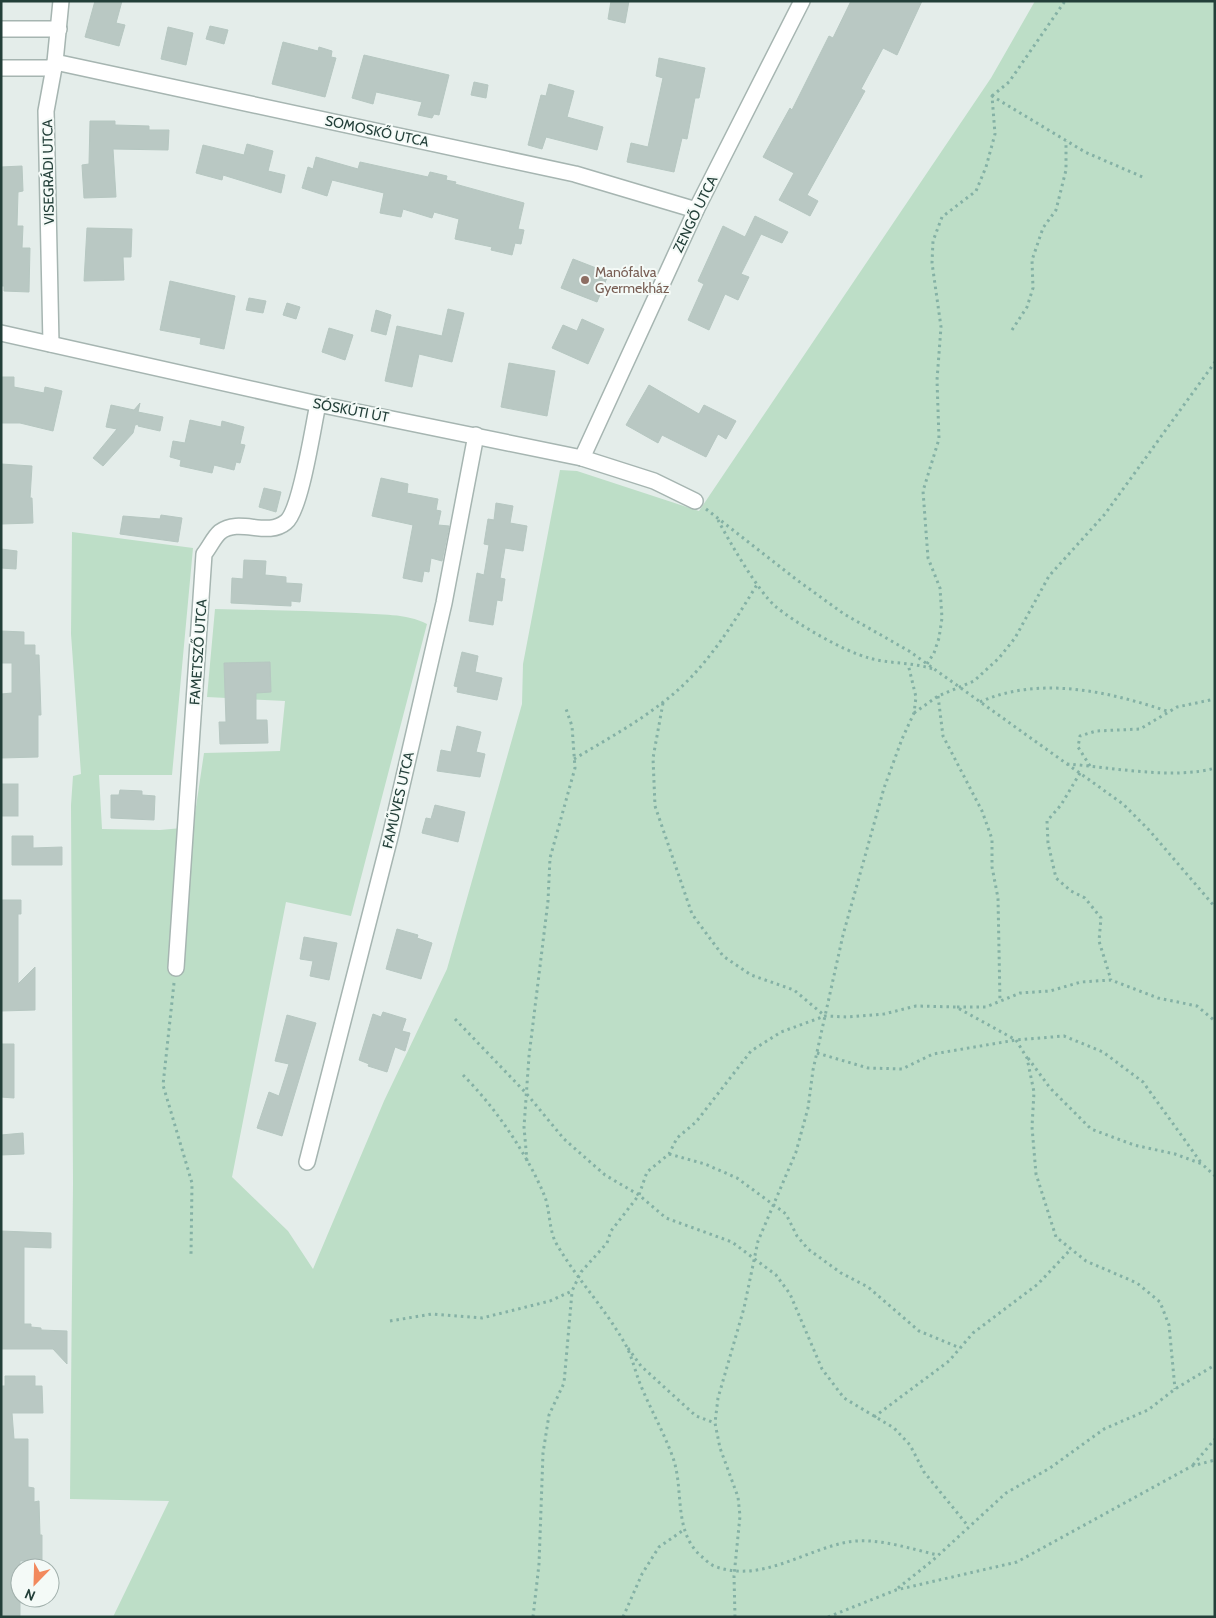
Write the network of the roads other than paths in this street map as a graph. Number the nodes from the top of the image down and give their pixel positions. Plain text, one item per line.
1 (61, 1) edge
2 (787, 1) edge
3 (802, 1) edge
4 (791, 23) junction
5 (1, 29) edge
6 (59, 29) junction
7 (55, 65) junction
8 (1, 68) edge
9 (696, 210) junction
10 (1, 333) edge
11 (51, 344) junction
12 (318, 404) junction
13 (476, 435) junction
14 (582, 458) junction
15 (696, 501) road end
16 (176, 968) road end
17 (307, 1162) dead end

1 - 6 street, VISEGRÁDI UTCA
2 - 4 street
3 - 4 street, ZENGŐ UTCA
4 - 9 street, ZENGŐ UTCA
5 - 6 street
6 - 7 street, VISEGRÁDI UTCA
7 - 8 street, SOMOSKŐ UTCA
7 - 9 street, SOMOSKŐ UTCA
7 - 11 street, VISEGRÁDI UTCA
9 - 14 street, ZENGŐ UTCA
10 - 11 street, SÓSKÚTI ÚT
11 - 12 street, SÓSKÚTI ÚT
12 - 13 street, SÓSKÚTI ÚT
12 - 16 street, FAMETSZŐ UTCA
13 - 14 street, SÓSKÚTI ÚT
13 - 17 street, FAMŰVES UTCA
14 - 15 street, SÓSKÚTI ÚT

